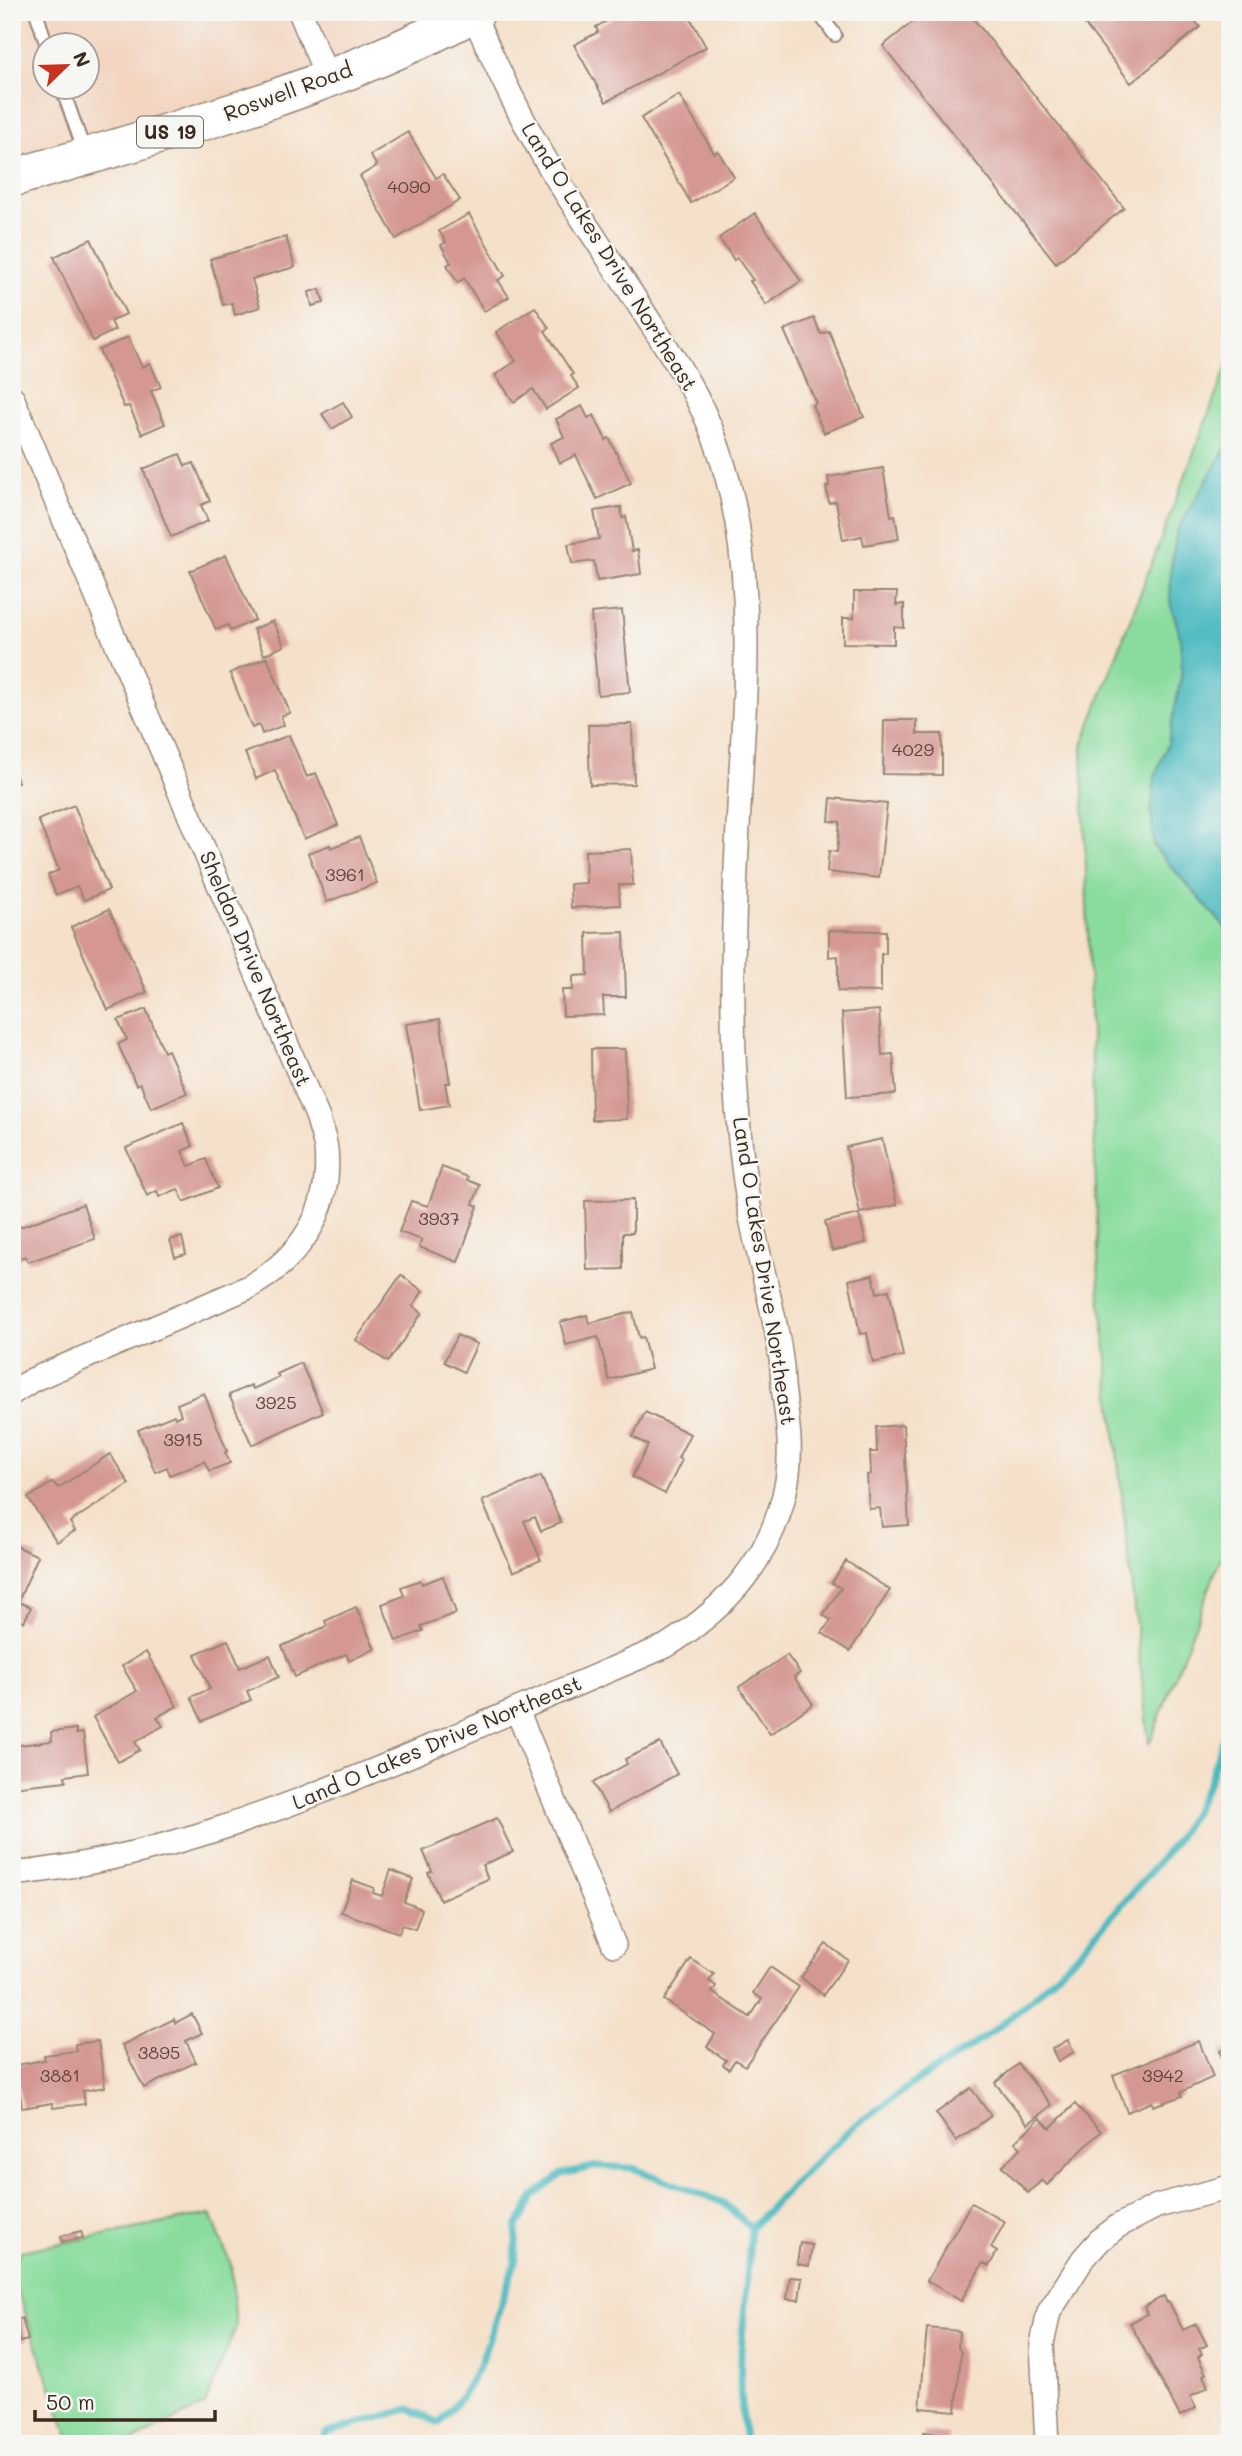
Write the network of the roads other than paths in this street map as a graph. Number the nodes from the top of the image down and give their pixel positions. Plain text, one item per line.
1 (36, 12) edge
2 (300, 12) edge
3 (818, 12) edge
4 (474, 13) edge
5 (42, 32) edge
6 (835, 35) dead end
7 (328, 79) junction
8 (67, 102) edge
9 (86, 156) junction
10 (12, 178) edge
11 (12, 397) edge
12 (12, 1393) edge
13 (517, 1710) junction
14 (12, 1874) edge
15 (614, 1945) dead end
16 (1230, 2187) edge
17 (1047, 2444) edge

1 - 5 lane
2 - 7 street
3 - 6 lane
4 - 7 main road, Roswell Road / US 19
4 - 13 street, Land O Lakes Drive Northeast
7 - 9 main road, Roswell Road / US 19
8 - 9 lane
9 - 10 main road, Roswell Road / US 19
11 - 12 street, Sheldon Drive Northeast
13 - 14 street, Land O Lakes Drive Northeast
13 - 15 street
16 - 17 street

